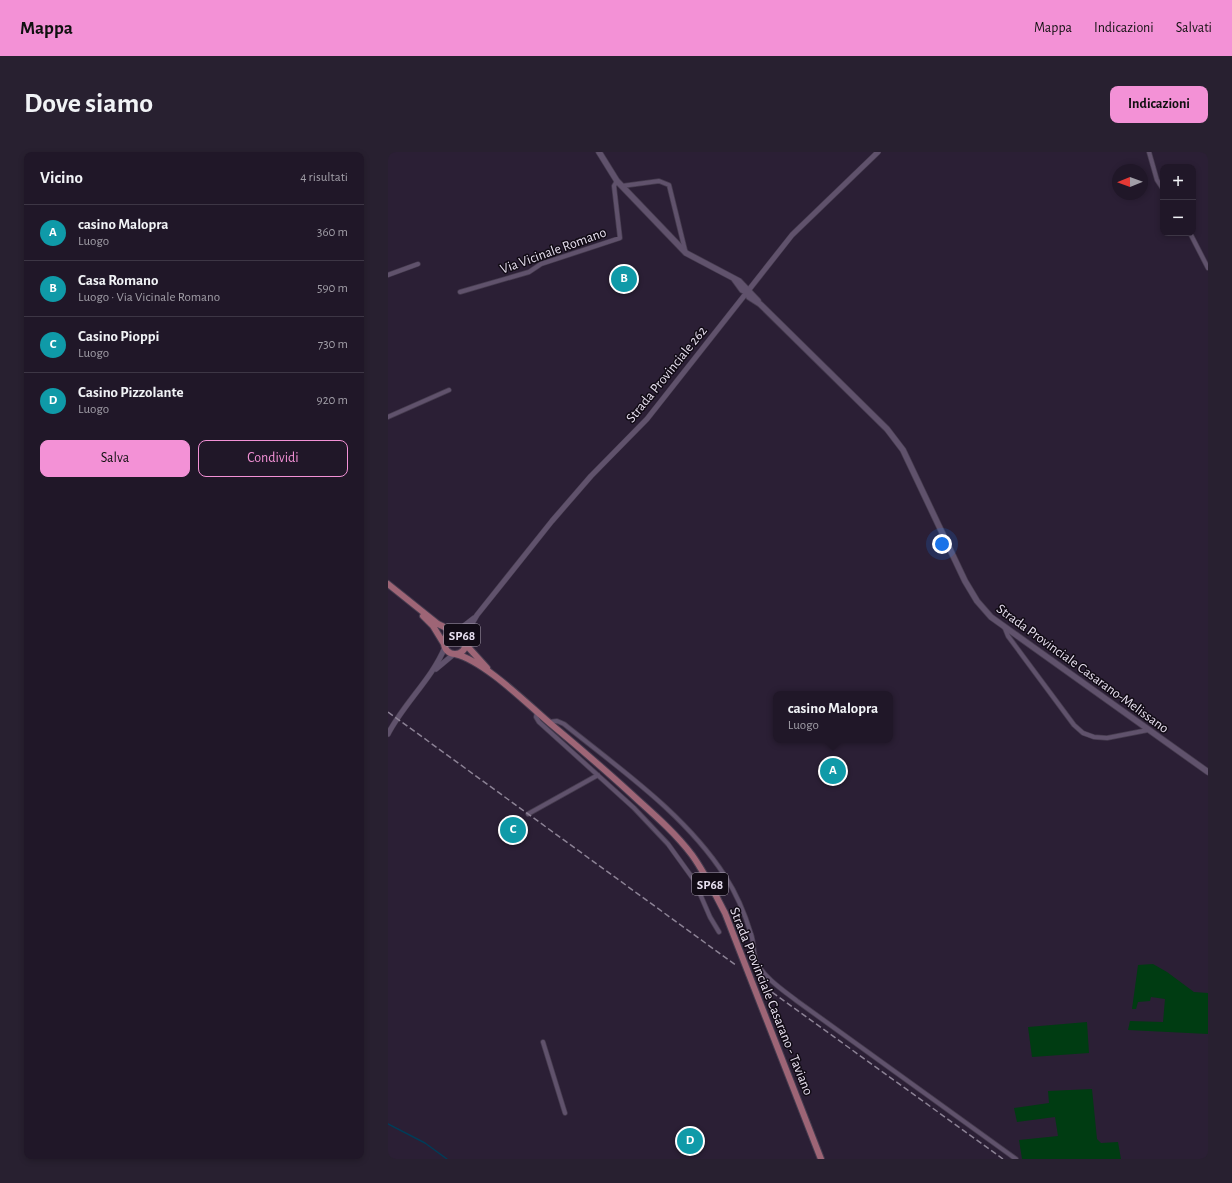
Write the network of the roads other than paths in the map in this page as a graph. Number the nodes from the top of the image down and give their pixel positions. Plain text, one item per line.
1 (599, 152) edge
2 (878, 152) edge
3 (1149, 152) edge
4 (617, 181) junction
5 (1160, 184) edge
6 (622, 186) junction
7 (1192, 236) edge
8 (686, 253) junction
9 (418, 264) dead end
10 (1208, 268) edge
11 (388, 275) edge
12 (460, 292) dead end
13 (747, 292) junction
14 (449, 390) dead end
15 (388, 417) edge
16 (388, 584) edge
17 (409, 602) junction
18 (477, 615) junction
19 (1004, 626) junction
20 (455, 632) junction
21 (465, 640) junction
22 (444, 646) junction
23 (455, 654) junction
24 (431, 673) junction
25 (498, 679) junction
26 (537, 712) junction
27 (549, 722) junction
28 (1148, 730) junction
29 (388, 734) edge
30 (1208, 772) edge
31 (598, 775) junction
32 (528, 814) dead end
33 (719, 932) dead end
34 (543, 1042) dead end
35 (566, 1113) dead end
36 (821, 1159) edge
37 (1016, 1159) edge

1 - 4 main road, Strada Provinciale Casarano-Melissano
2 - 13 street, Strada Provinciale 262
3 - 5 street
4 - 6 main road, Strada Provinciale Casarano-Melissano
4 - 12 street, Via Vicinale Romano
6 - 8 main road, Strada Provinciale Casarano-Melissano
6 - 8 street
7 - 10 street
8 - 13 main road, Strada Provinciale Casarano-Melissano
9 - 11 street
13 - 18 street, Strada Provinciale 262
13 - 19 main road, Strada Provinciale Casarano-Melissano
14 - 15 street
16 - 17 main road, Strada Provinciale Casarano - Taviano / SP68
17 - 20 main road, Strada Provinciale Casarano - Taviano / SP68
17 - 22 main road, Strada Provinciale Casarano - Taviano / SP68
18 - 20 street
18 - 21 street
19 - 28 main road, Strada Provinciale Casarano-Melissano
19 - 28 street
20 - 21 main road, Strada Provinciale Casarano - Taviano / SP68
20 - 22 main road, SP68
21 - 23 main road, SP68
21 - 25 main road, Strada Provinciale Casarano - Taviano / SP68
22 - 23 main road, Strada Provinciale Casarano - Taviano / SP68
22 - 24 street
23 - 24 street
23 - 25 main road, Strada Provinciale Casarano - Taviano / SP68
24 - 29 street
25 - 26 main road, Strada Provinciale Casarano - Taviano / SP68
26 - 27 main road, Strada Provinciale Casarano - Taviano / SP68
26 - 31 street
27 - 36 main road, Strada Provinciale Casarano - Taviano / SP68
27 - 37 street
28 - 30 main road, Strada Provinciale Casarano-Melissano
31 - 32 street
31 - 33 street
34 - 35 street

